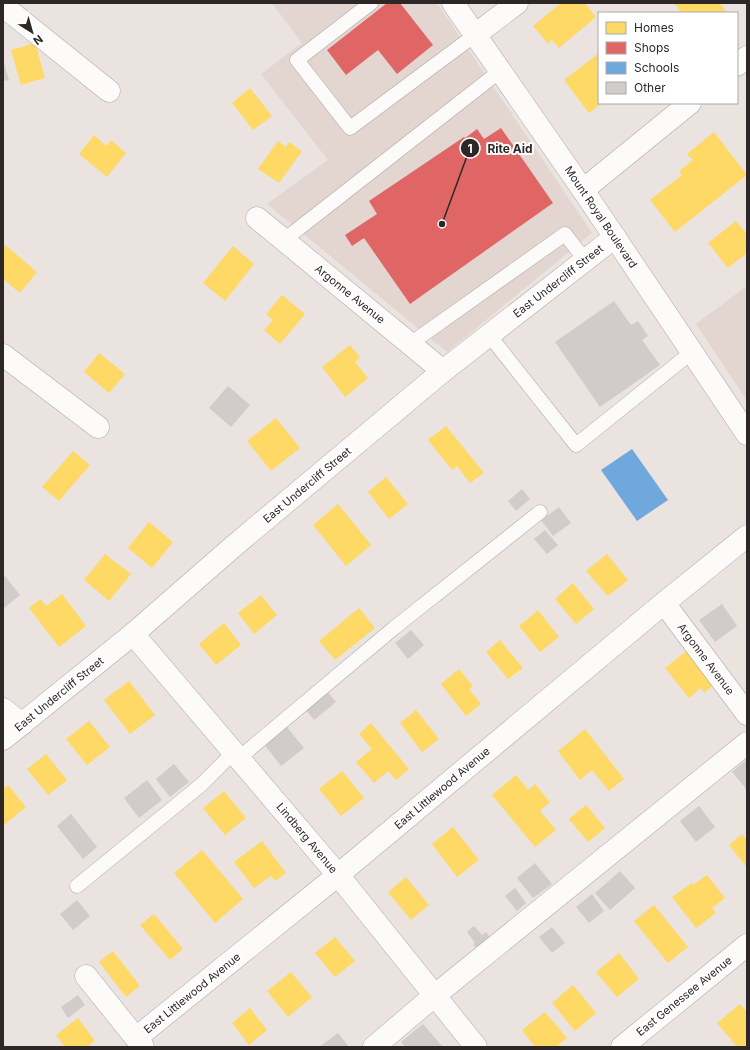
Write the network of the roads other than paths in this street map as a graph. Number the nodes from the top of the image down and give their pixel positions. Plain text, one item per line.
1 (371, 3) edge
2 (452, 3) edge
3 (517, 3) edge
4 (3, 6) edge
5 (474, 35) junction
6 (747, 57) edge
7 (738, 64) edge
8 (500, 71) junction
9 (109, 92) dead end
10 (689, 104) edge
11 (583, 190) junction
12 (257, 218) dead end
13 (615, 237) junction
14 (284, 240) junction
15 (585, 260) junction
16 (489, 335) junction
17 (410, 344) junction
18 (692, 352) junction
19 (3, 355) edge
20 (443, 371) junction
21 (98, 427) dead end
22 (747, 434) edge
23 (540, 512) dead end
24 (747, 536) edge
25 (664, 603) junction
26 (133, 634) junction
27 (3, 709) edge
28 (747, 714) edge
29 (22, 724) junction
30 (3, 739) edge
31 (747, 743) edge
32 (236, 755) junction
33 (338, 874) junction
34 (77, 886) dead end
35 (747, 945) edge
36 (86, 976) dead end
37 (434, 996) junction
38 (140, 1043) edge
39 (374, 1047) edge
40 (476, 1047) edge
41 (622, 1047) edge

1 - 5 lane
2 - 5 street, Mount Royal Boulevard
3 - 5 street
4 - 9 street
5 - 8 street, Mount Royal Boulevard
6 - 7 street
8 - 11 street, Mount Royal Boulevard
8 - 14 lane
10 - 11 street
11 - 13 street, Mount Royal Boulevard
12 - 14 street, Argonne Avenue
13 - 15 street, East Undercliff Street
13 - 18 street, Mount Royal Boulevard
14 - 17 street, Argonne Avenue
15 - 16 street, East Undercliff Street
15 - 17 lane
16 - 18 lane
16 - 20 street, East Undercliff Street
17 - 20 street, Argonne Avenue
18 - 22 street, Mount Royal Boulevard
19 - 21 street
20 - 26 street, East Undercliff Street
23 - 32 lane
24 - 25 street, East Littlewood Avenue
25 - 28 street, Argonne Avenue
25 - 33 street, East Littlewood Avenue
26 - 29 street, East Undercliff Street
26 - 32 street, Lindberg Avenue
27 - 29 street
29 - 30 street, East Undercliff Street
31 - 37 street
32 - 33 street, Lindberg Avenue
32 - 34 lane
33 - 37 street, Lindberg Avenue
33 - 38 street, East Littlewood Avenue
35 - 41 street, East Genessee Avenue
36 - 38 street
37 - 39 street
37 - 40 street, Lindberg Avenue

